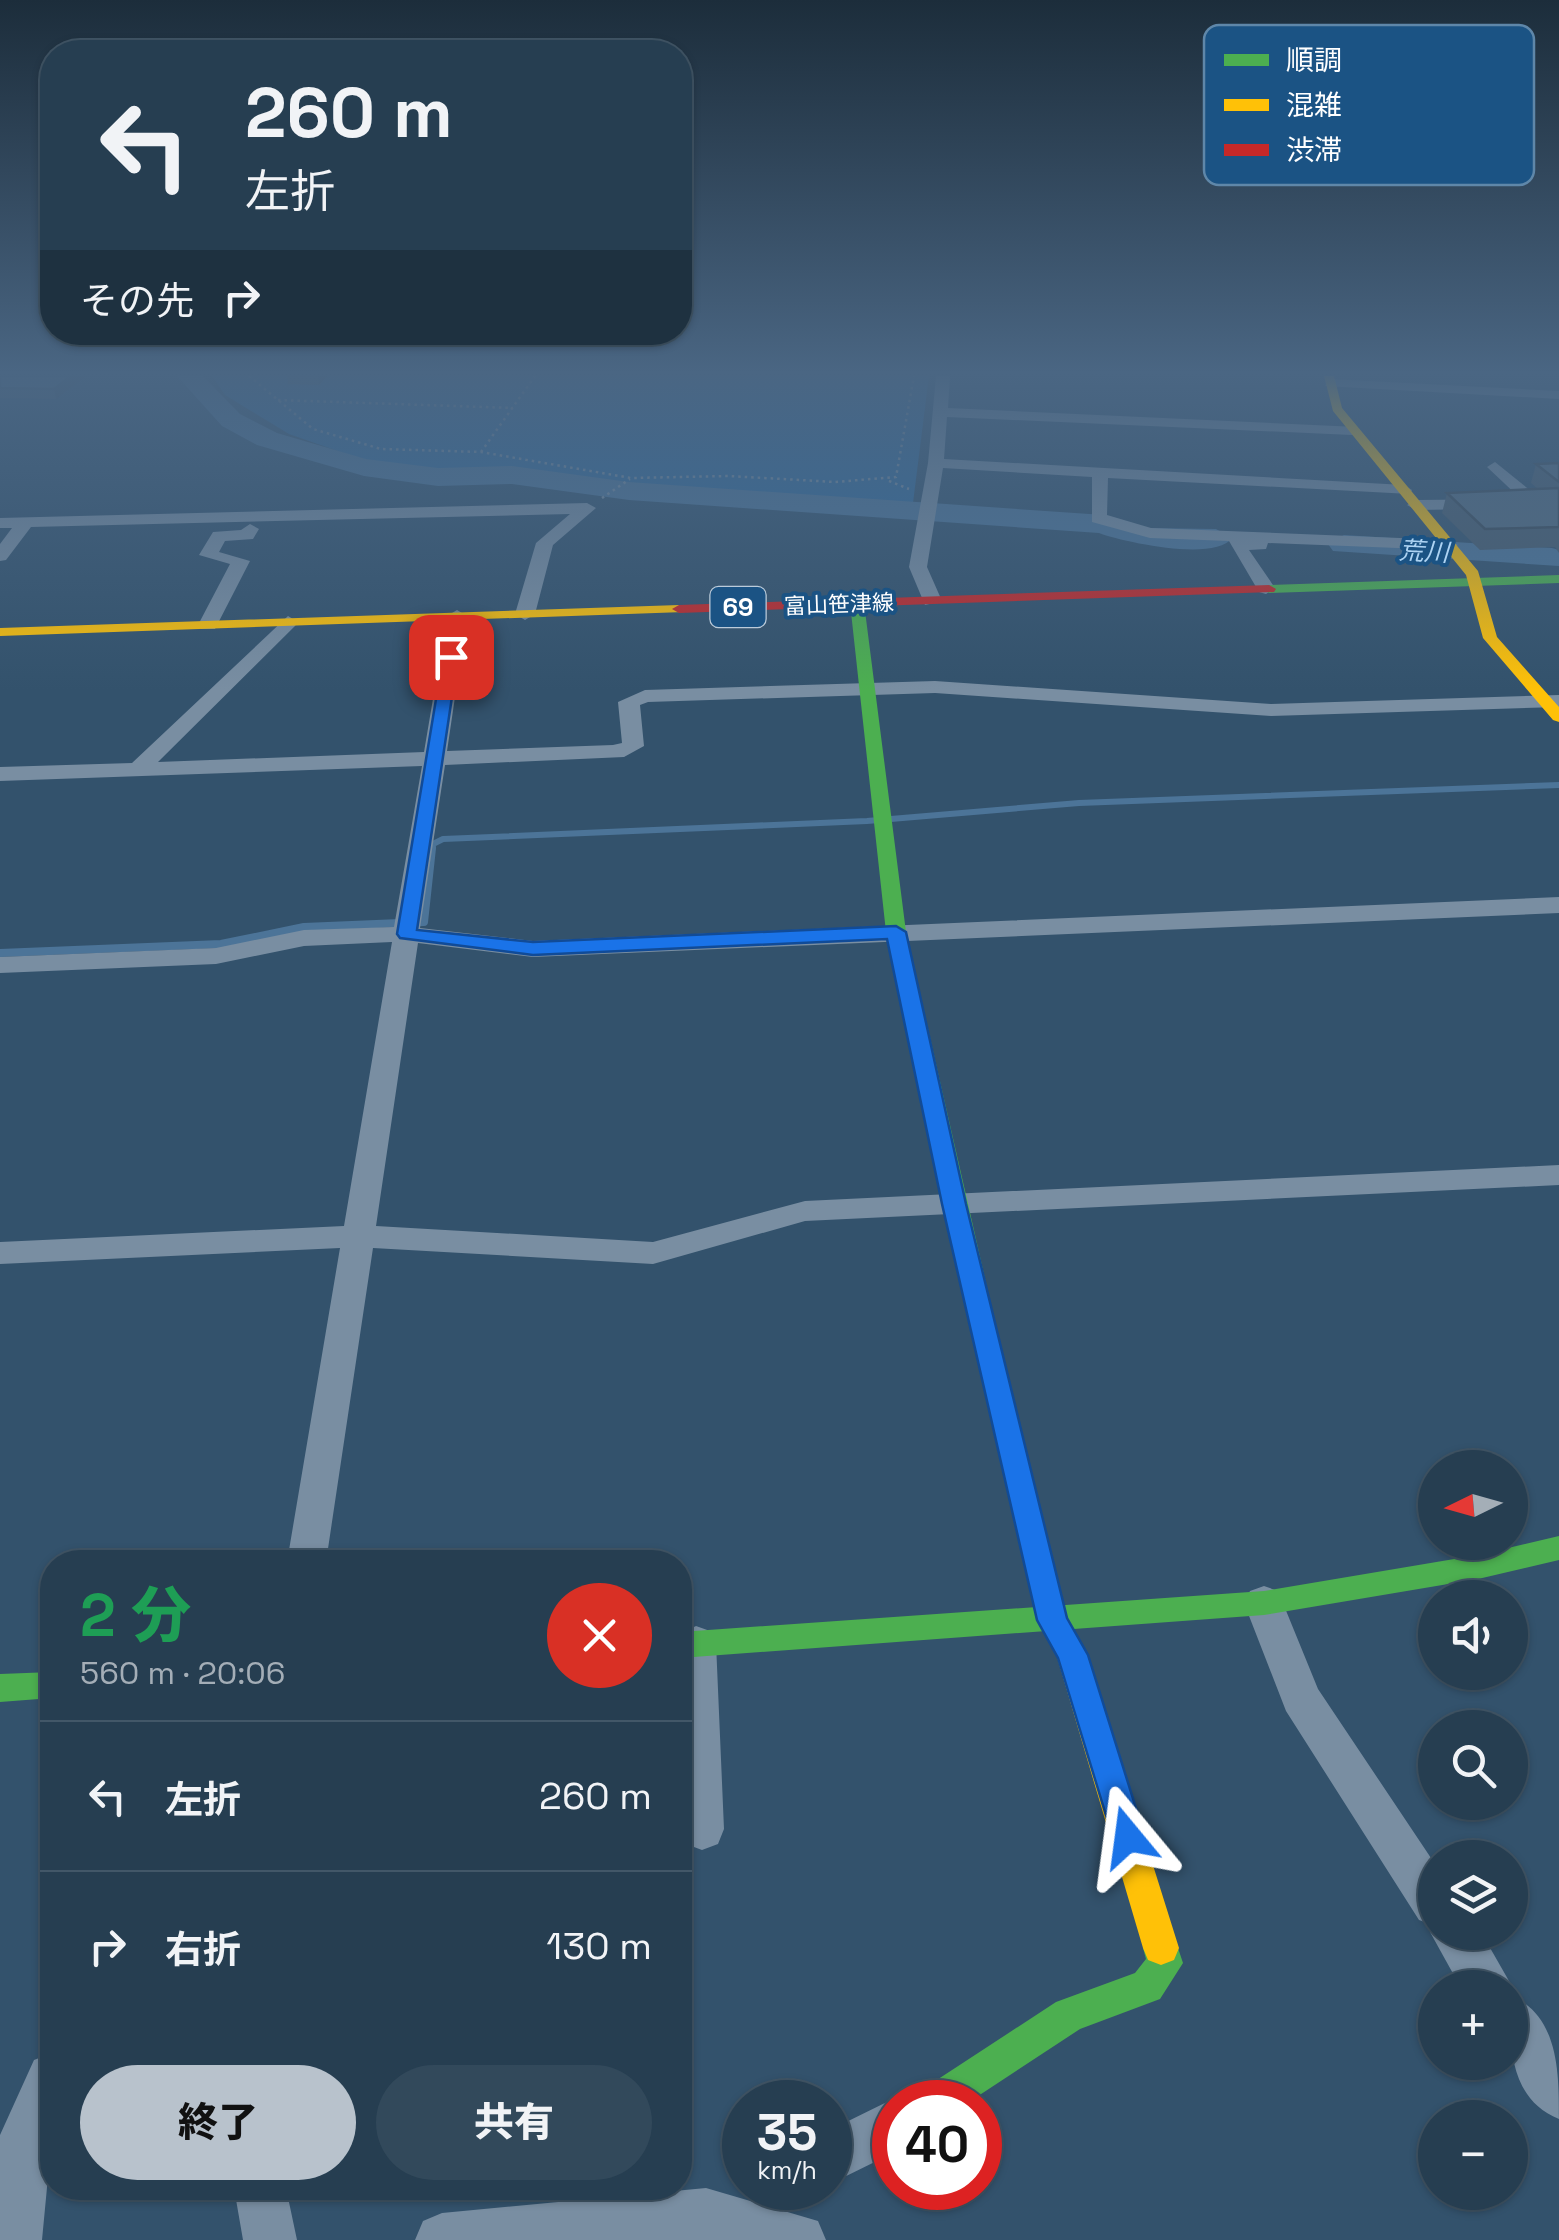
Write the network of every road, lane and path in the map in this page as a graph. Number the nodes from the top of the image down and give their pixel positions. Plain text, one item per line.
1 (627, 481) edge
2 (933, 481) edge
3 (1100, 481) edge
4 (1197, 481) edge
5 (1396, 481) edge
6 (1510, 481) edge
7 (1410, 497) junction
8 (587, 508) junction
9 (256, 517) junction
10 (24, 523) junction
11 (0, 524) edge
12 (1453, 550) junction
13 (0, 556) edge
14 (1559, 579) edge
15 (1476, 582) junction
16 (1266, 588) junction
17 (932, 600) junction
18 (857, 603) junction
19 (525, 614) junction
20 (457, 616) junction
21 (288, 622) junction
22 (208, 625) junction
23 (0, 632) edge
24 (869, 688) junction
25 (1554, 707) edge
26 (435, 760) junction
27 (138, 770) junction
28 (0, 774) edge
29 (1559, 905) edge
30 (408, 926) junction
31 (896, 932) junction
32 (0, 965) edge
33 (1559, 1175) edge
34 (954, 1204) junction
35 (358, 1236) junction
36 (0, 1253) edge
37 (1559, 1548) edge
38 (308, 1550) edge
39 (1264, 1603) junction
40 (1052, 1620) junction
41 (692, 1644) edge
42 (40, 1686) edge
43 (0, 1688) edge
44 (692, 1697) edge
45 (702, 1829) dead end
46 (1418, 1878) edge
47 (1528, 2047) edge
48 (970, 2080) edge
49 (1559, 2094) edge
50 (40, 2104) edge
51 (262, 2200) edge
52 (15, 2240) edge
53 (270, 2240) edge
54 (442, 2240) edge
55 (799, 2240) edge

1 - 8 path
2 - 17 street
3 - 12 street
4 - 7 street
5 - 7 street
6 - 7 street
7 - 12 street
8 - 9 street
8 - 19 street
9 - 10 street
9 - 22 street
10 - 11 street
10 - 13 street
12 - 15 street
12 - 16 street
14 - 15 street, 富山笹津線 / 69
15 - 16 street, 富山笹津線 / 69
15 - 25 street
16 - 17 street, 富山笹津線 / 69
17 - 18 street, 富山笹津線 / 69
18 - 19 street, 富山笹津線 / 69
18 - 24 street
19 - 20 street, 富山笹津線 / 69
20 - 21 street, 富山笹津線 / 69
20 - 26 street
21 - 22 street, 富山笹津線 / 69
21 - 27 street
22 - 23 street, 富山笹津線 / 69
24 - 25 street
24 - 26 street
24 - 31 street
26 - 27 street
26 - 30 street
27 - 28 street
29 - 31 street
30 - 31 street
30 - 32 street
30 - 35 street
31 - 34 street
33 - 34 street
34 - 35 street
34 - 40 street
35 - 36 street
35 - 38 street
37 - 39 street
39 - 40 street
39 - 46 street
40 - 41 street
40 - 48 street
42 - 43 street
44 - 45 street
47 - 49 street
50 - 52 street
51 - 53 street
54 - 55 street

